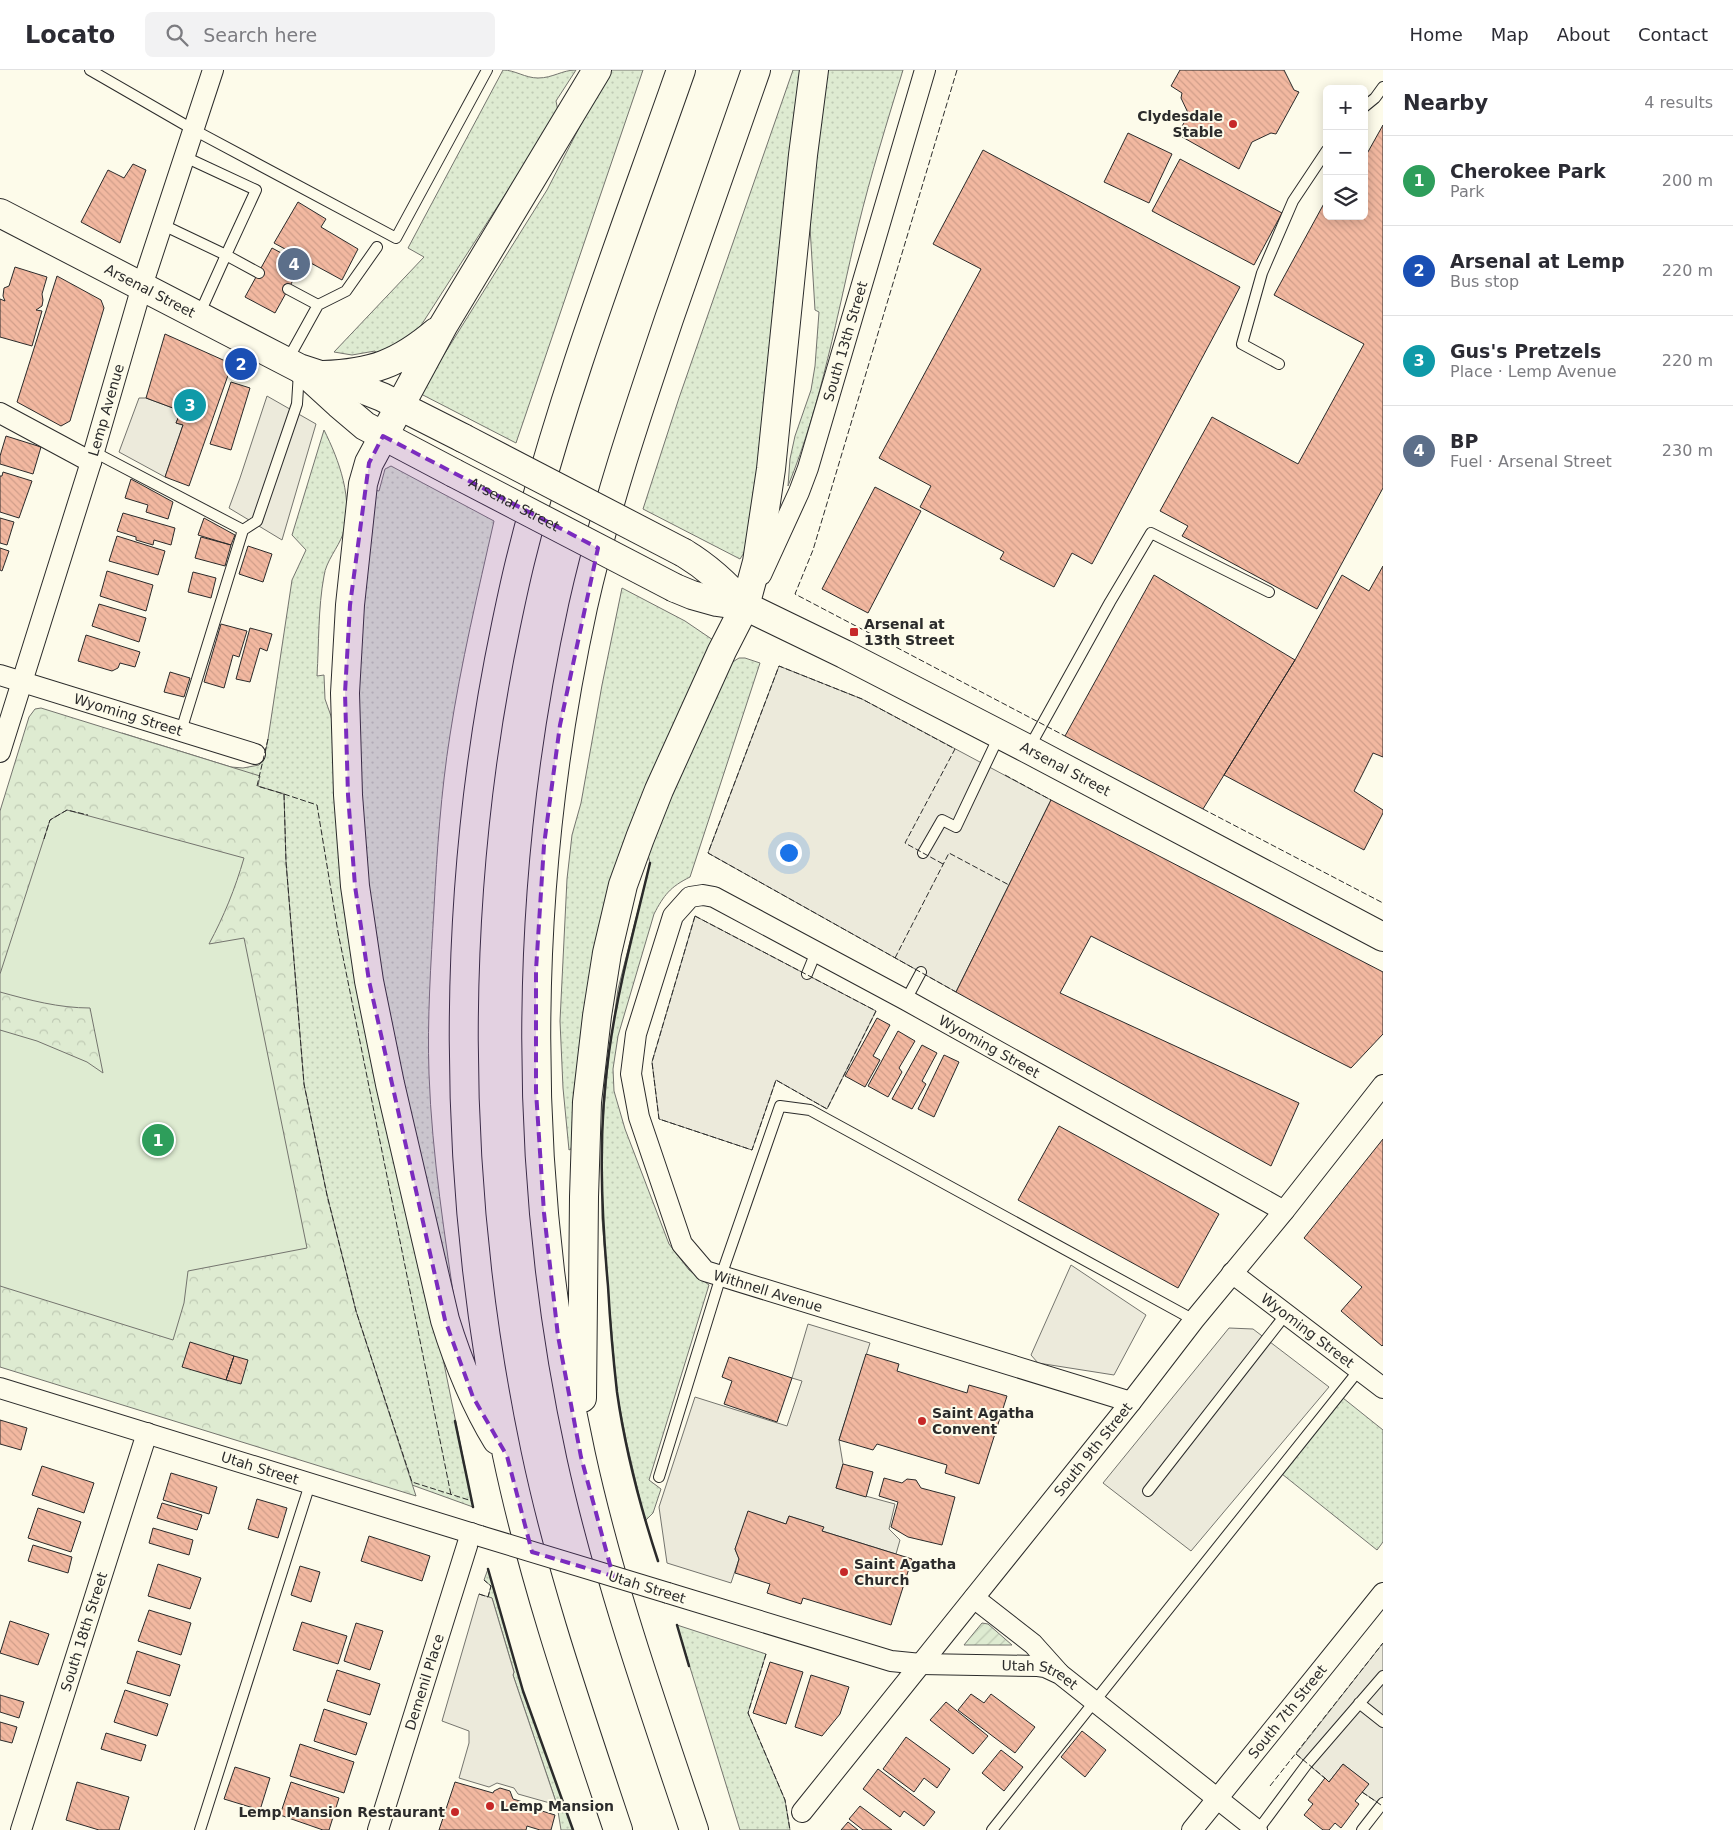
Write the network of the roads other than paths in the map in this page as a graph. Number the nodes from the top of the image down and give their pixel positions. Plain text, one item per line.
1 (90, 70) edge
2 (213, 70) edge
3 (487, 70) edge
4 (597, 70) edge
5 (681, 70) edge
6 (756, 70) edge
7 (814, 70) edge
8 (925, 70) edge
9 (1383, 87) edge
10 (1368, 104) edge
11 (194, 130) junction
12 (1323, 156) edge
13 (185, 157) junction
14 (0, 213) edge
15 (163, 225) junction
16 (377, 247) dead end
17 (226, 255) junction
18 (259, 273) dead end
19 (142, 286) junction
20 (288, 289) dead end
21 (318, 305) junction
22 (199, 315) junction
23 (443, 326) junction
24 (1279, 364) dead end
25 (303, 368) junction
26 (400, 405) junction
27 (0, 413) edge
28 (383, 436) junction
29 (93, 457) junction
30 (243, 530) junction
31 (1269, 592) dead end
32 (745, 606) junction
33 (0, 675) edge
34 (22, 682) junction
35 (181, 731) junction
36 (999, 735) junction
37 (1028, 749) junction
38 (0, 752) edge
39 (255, 754) dead end
40 (922, 853) dead end
41 (690, 897) joint
42 (1383, 937) edge
43 (816, 952) junction
44 (921, 972) dead end
45 (807, 974) dead end
46 (906, 1000) junction
47 (1383, 1085) edge
48 (1284, 1210) junction
49 (1232, 1273) junction
50 (721, 1276) junction
51 (1286, 1314) junction
52 (1194, 1320) junction
53 (1360, 1370) junction
54 (0, 1388) edge
55 (1383, 1388) edge
56 (1131, 1402) junction
57 (147, 1433) junction
58 (507, 1456) junction
59 (581, 1457) junction
60 (659, 1477) dead end
61 (310, 1484) junction
62 (1148, 1491) dead end
63 (476, 1535) junction
64 (1383, 1593) edge
65 (974, 1598) junction
66 (921, 1664) junction
67 (1060, 1674) junction
68 (1383, 1676) edge
69 (1095, 1702) junction
70 (1359, 1703) junction
71 (1383, 1722) edge
72 (1218, 1799) junction
73 (1383, 1803) edge
74 (802, 1812) dead end
75 (21, 1830) edge
76 (200, 1830) edge
77 (378, 1830) edge
78 (618, 1830) edge
79 (694, 1830) edge
80 (992, 1830) edge
81 (1192, 1830) edge
82 (1258, 1830) edge
83 (1362, 1830) edge

1 - 11 lane
2 - 11 street, Lemp Avenue
3 - 11 lane
4 - 23 main road
5 - 58 main road
6 - 59 main road
7 - 32 main road
8 - 32 street, South 13th Street
9 - 10 lane
11 - 13 street, Lemp Avenue
12 - 24 lane
13 - 15 street, Lemp Avenue
13 - 17 lane
14 - 19 main road, Arsenal Street
15 - 17 lane
15 - 19 street, Lemp Avenue
16 - 21 lane
17 - 18 lane
17 - 22 lane
19 - 22 main road, Arsenal Street
19 - 29 street, Lemp Avenue
20 - 21 lane
21 - 25 lane
22 - 25 main road, Arsenal Street
23 - 25 main road
23 - 26 main road
25 - 26 main road, Arsenal Street
25 - 28 main road, Arsenal Street
25 - 30 lane
26 - 28 main road
26 - 32 main road, Arsenal Street, bridge
27 - 29 street
28 - 32 main road, Arsenal Street, bridge
28 - 58 main road
29 - 30 lane
29 - 34 street, Lemp Avenue
30 - 35 lane
31 - 37 lane
32 - 36 main road, Arsenal Street
32 - 59 main road
33 - 34 street, Wyoming Street
34 - 35 street, Wyoming Street
34 - 38 street, Lemp Avenue
35 - 39 street, Wyoming Street
36 - 37 main road, Arsenal Street
36 - 40 lane
37 - 42 main road, Arsenal Street
41 - 43 street, Wyoming Street
41 - 50 street, Withnell Avenue
43 - 45 lane
43 - 46 street, Wyoming Street
44 - 46 lane
46 - 48 street, Wyoming Street
47 - 48 street, South 9th Street
48 - 49 street, South 9th Street
49 - 51 street, Wyoming Street
49 - 52 street, South 9th Street
50 - 52 lane
50 - 56 street, Withnell Avenue
50 - 60 lane
51 - 53 street, Wyoming Street
51 - 62 lane
52 - 56 street, South 9th Street
53 - 55 street, Wyoming Street
53 - 69 lane
54 - 57 street, Utah Street
56 - 65 street, South 9th Street
57 - 61 street, Utah Street
57 - 75 street, South 18th Street
58 - 78 main road
59 - 79 main road
61 - 63 street, Utah Street
61 - 76 lane
63 - 66 street, Utah Street, bridge
63 - 77 street, Demenil Place
64 - 72 street, South 7th Street
65 - 66 street, South 9th Street
65 - 67 street
66 - 67 street, Utah Street
66 - 74 street, South 9th Street
67 - 69 street, Utah Street
68 - 70 lane
69 - 72 street, Utah Street
69 - 80 lane
70 - 71 lane
70 - 82 lane
72 - 81 street, South 7th Street
72 - 82 street, Utah Street
73 - 83 lane

